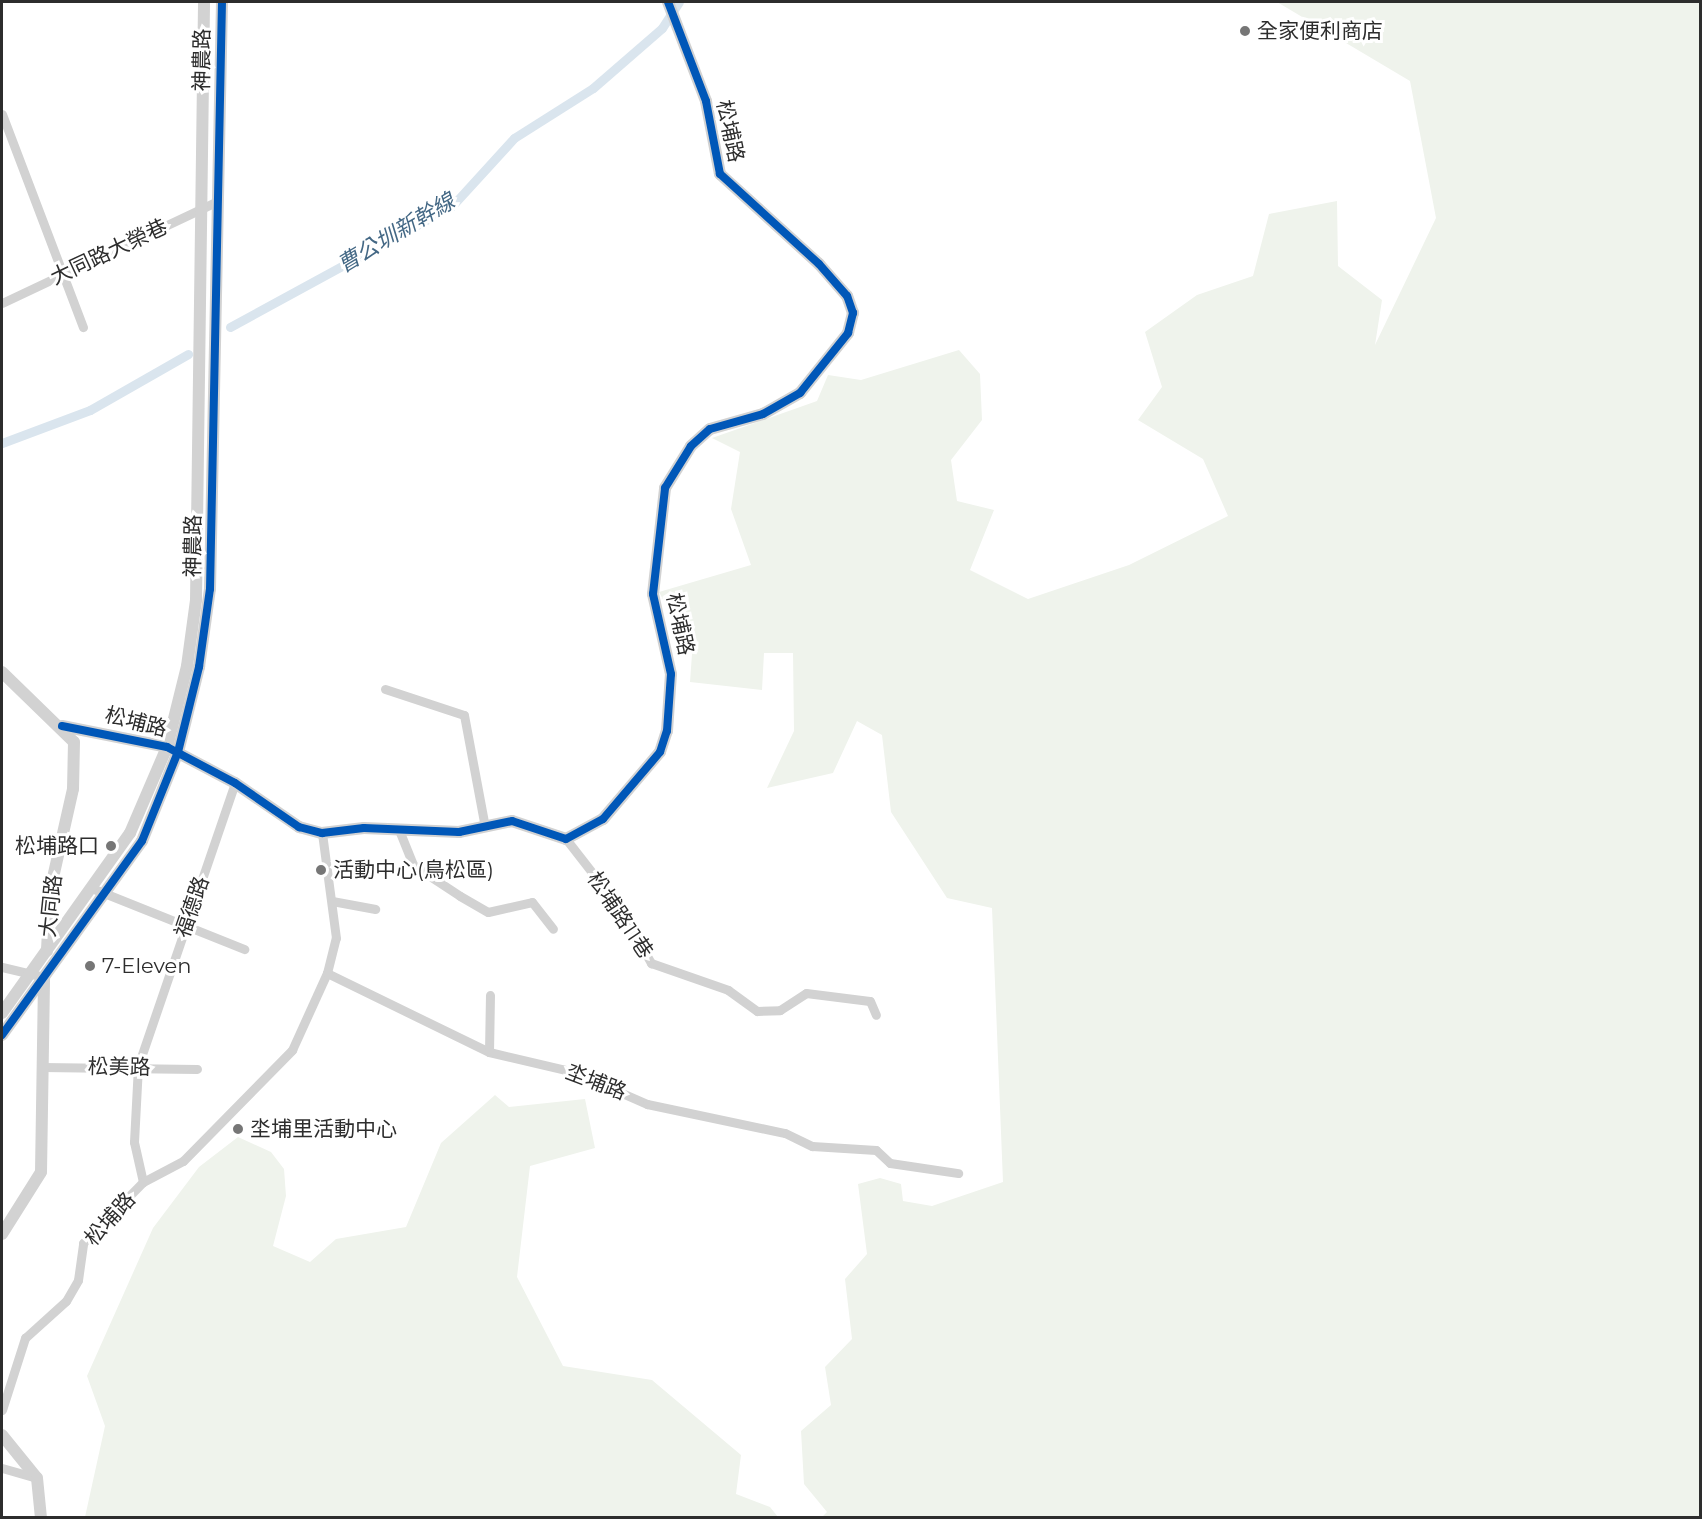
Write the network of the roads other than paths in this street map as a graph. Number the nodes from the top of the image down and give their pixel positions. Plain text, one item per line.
1 (204, 2) edge
2 (222, 2) edge
3 (668, 4) edge
4 (2, 114) edge
5 (218, 201) junction
6 (202, 208) junction
7 (62, 273) junction
8 (2, 303) edge
9 (82, 327) dead end
10 (2, 672) edge
11 (385, 689) dead end
12 (62, 726) junction
13 (172, 750) junction
14 (235, 783) junction
15 (485, 827) junction
16 (399, 830) junction
17 (322, 832) junction
18 (566, 839) junction
19 (94, 889) junction
20 (105, 897) junction
21 (332, 901) junction
22 (375, 909) dead end
23 (186, 927) junction
24 (553, 929) dead end
25 (244, 949) dead end
26 (47, 950) junction
27 (2, 967) edge
28 (327, 973) junction
29 (28, 975) junction
30 (44, 977) junction
31 (490, 995) dead end
32 (2, 1013) edge
33 (876, 1015) dead end
34 (2, 1035) edge
35 (489, 1052) junction
36 (138, 1066) junction
37 (42, 1067) junction
38 (196, 1069) dead end
39 (958, 1173) dead end
40 (143, 1182) junction
41 (2, 1234) edge
42 (2, 1410) edge
43 (2, 1435) edge
44 (2, 1468) edge
45 (37, 1478) junction
46 (41, 1518) edge

1 - 6 street, 神農路
2 - 5 street, 神農路
3 - 18 street, 松埔路
4 - 7 street
5 - 6 street, 大同路大榮巷
5 - 13 street, 神農路
6 - 7 street, 大同路大榮巷
6 - 13 street, 神農路
7 - 8 street, 大同路大榮巷
7 - 9 street
10 - 12 street, 大同路
11 - 15 street
12 - 13 street, 松埔路
12 - 26 street, 大同路
13 - 14 street, 松埔路
13 - 19 street, 神農路
13 - 20 street, 神農路
14 - 17 street, 松埔路
14 - 23 street, 福德路
15 - 16 street, 松埔路
15 - 18 street, 松埔路
16 - 17 street, 松埔路
16 - 24 street
17 - 21 street, 松埔路
18 - 33 street, 松埔路11巷
19 - 20 street
19 - 26 street, 神農路
20 - 23 street
20 - 30 street, 神農路
21 - 22 street
21 - 28 street, 松埔路
23 - 25 street
23 - 36 street, 福德路
26 - 29 street, 神農路
26 - 30 street, 大同路
27 - 29 street
28 - 35 street, 坔埔路
28 - 40 street, 松埔路
29 - 30 street
29 - 32 street, 神農路
30 - 34 street, 神農路
30 - 37 street, 大同路
31 - 35 street
35 - 39 street, 坔埔路
36 - 37 street, 松美路
36 - 38 street, 松美路
36 - 40 street, 福德路
37 - 41 street, 大同路
40 - 42 street, 松埔路
43 - 45 street
44 - 45 street
45 - 46 street

